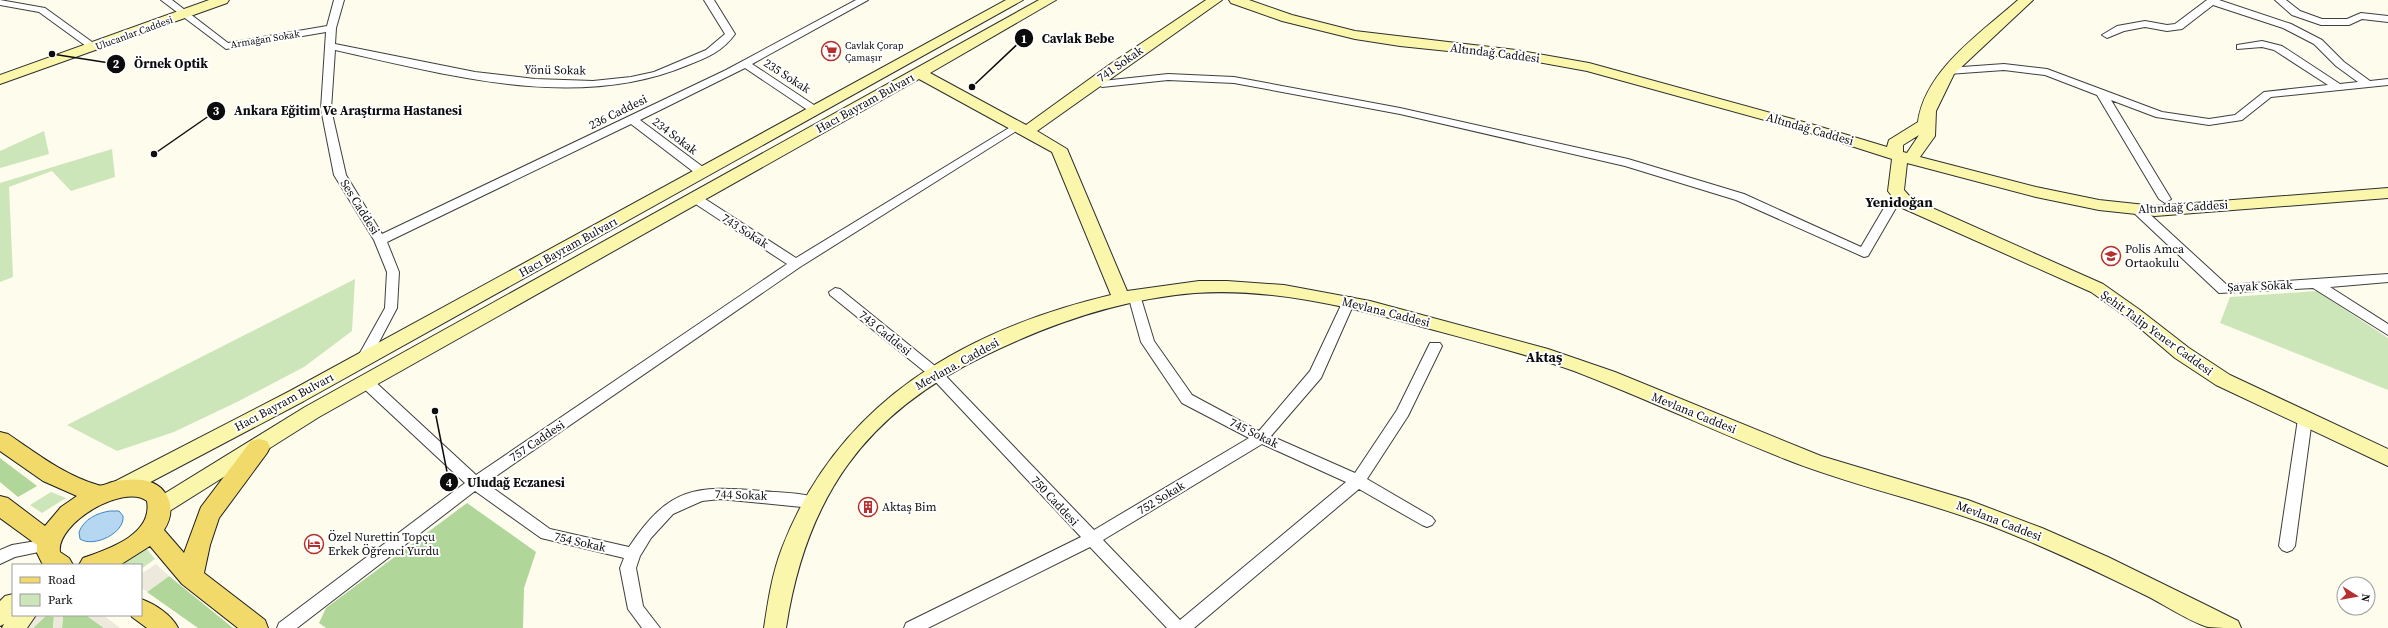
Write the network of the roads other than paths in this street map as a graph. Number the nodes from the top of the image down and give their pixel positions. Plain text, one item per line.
1 (167, 0) edge
2 (222, 0) edge
3 (339, 0) edge
4 (709, 0) edge
5 (863, 0) edge
6 (1016, 0) edge
7 (1049, 0) edge
8 (1215, 0) edge
9 (1236, 0) edge
10 (1256, 0) edge
11 (2026, 0) edge
12 (2280, 0) edge
13 (0, 2) edge
14 (184, 15) junction
15 (2388, 18) edge
16 (331, 28) junction
17 (2107, 35) dead end
18 (329, 46) junction
19 (94, 47) junction
20 (2241, 47) dead end
21 (745, 64) junction
22 (1948, 71) junction
23 (919, 73) junction
24 (0, 80) edge
25 (2388, 82) edge
26 (1102, 84) dead end
27 (2368, 84) junction
28 (2337, 86) junction
29 (2102, 94) junction
30 (816, 111) junction
31 (632, 119) junction
32 (1924, 125) junction
33 (1022, 129) junction
34 (1904, 153) junction
35 (703, 173) junction
36 (2388, 181) edge
37 (2388, 193) edge
38 (1898, 194) junction
39 (694, 198) junction
40 (2165, 199) junction
41 (2138, 210) junction
42 (380, 240) junction
43 (796, 264) junction
44 (2388, 278) edge
45 (2315, 283) junction
46 (835, 292) dead end
47 (1128, 296) junction
48 (1349, 301) junction
49 (2388, 330) edge
50 (1435, 346) dead end
51 (363, 360) junction
52 (935, 373) junction
53 (366, 382) junction
54 (2305, 419) junction
55 (1262, 438) junction
56 (0, 440) edge
57 (259, 447) junction
58 (2388, 458) edge
59 (1358, 481) junction
60 (475, 483) junction
61 (108, 493) junction
62 (812, 502) junction
63 (0, 505) edge
64 (161, 506) junction
65 (1427, 521) dead end
66 (151, 531) junction
67 (1091, 539) junction
68 (2287, 546) dead end
69 (633, 554) junction
70 (52, 556) edge
71 (0, 558) edge
72 (98, 564) edge
73 (191, 577) junction
74 (12, 604) edge
75 (142, 611) edge
76 (0, 616) edge
77 (24, 616) edge
78 (13, 628) edge
79 (166, 628) edge
80 (256, 628) edge
81 (285, 628) edge
82 (652, 628) edge
83 (775, 628) edge
84 (912, 628) edge
85 (1177, 628) edge
86 (1182, 628) edge
87 (2230, 628) edge

1 - 14 street, Armağan Sokak
2 - 14 main road, Ulucanlar Caddesi
3 - 16 street, Ses Caddesi
4 - 18 street, Yönü Sokak
5 - 21 street, 236 Caddesi
6 - 30 main road, Hacı Bayram Bulvarı
7 - 23 main road, Hacı Bayram Bulvarı
8 - 33 main road, 741 Sokak
9 - 34 main road, Altındağ Caddesi
10 - 34 main road, Altındağ Caddesi
11 - 22 main road
12 - 15 street
13 - 19 street
14 - 16 street, Armağan Sokak
14 - 19 main road, Ulucanlar Caddesi
16 - 18 street, Ses Caddesi
17 - 27 street
18 - 42 street, Ses Caddesi
19 - 24 main road, Ulucanlar Caddesi
20 - 28 street
21 - 30 street, 235 Sokak
21 - 31 street, 236 Caddesi
22 - 29 street
22 - 32 main road
23 - 33 main road, 745 Sokak
23 - 39 main road, Hacı Bayram Bulvarı
25 - 27 street
26 - 38 street
27 - 28 street
28 - 29 street
29 - 40 street
30 - 35 main road, Hacı Bayram Bulvarı
31 - 35 street, 234 Sokak
31 - 42 street, 236 Caddesi
32 - 34 main road
32 - 34 main road
33 - 43 street, 757 Caddesi
33 - 47 main road, 745 Sokak
34 - 38 main road
34 - 40 main road, Altındağ Caddesi
34 - 41 main road, Altındağ Caddesi
35 - 51 main road, Hacı Bayram Bulvarı
36 - 40 main road, Altındağ Caddesi
37 - 41 main road, Altındağ Caddesi
38 - 54 main road, Şehit Talip Yener Caddesi
39 - 43 street, 743 Sokak
39 - 53 main road, Hacı Bayram Bulvarı
41 - 45 street, Şayak Sokak
42 - 51 street, Ses Caddesi
43 - 60 street, 757 Caddesi
44 - 45 street, Şayak Sokak
45 - 49 street
46 - 52 street, 743 Caddesi
47 - 48 main road, Mevlana Caddesi
47 - 52 main road, Mevlana. Caddesi
47 - 55 street, 745 Sokak
48 - 55 street, 752 Sokak
48 - 87 main road, Mevlana Caddesi
50 - 59 street
51 - 61 main road, Hacı Bayram Bulvarı
52 - 62 main road, Mevlana. Caddesi
52 - 67 street, 750 Caddesi
53 - 57 main road, Hacı Bayram Bulvarı
53 - 60 street, 754 Sokak
54 - 58 main road, Şehit Talip Yener Caddesi
54 - 68 street
55 - 59 street, 745 Sokak
55 - 67 street, 752 Sokak
56 - 61 main road
57 - 64 main road, Hacı Bayram Bulvarı
57 - 73 main road
59 - 65 street, 745 Sokak
59 - 86 street
60 - 69 street, 754 Sokak
60 - 81 street, 757 Caddesi
61 - 64 main road
61 - 70 main road
62 - 69 street, 744 Sokak
62 - 83 main road, Mevlana. Caddesi
63 - 70 main road
64 - 66 main road
66 - 72 main road
66 - 73 main road
67 - 84 street, 752 Sokak
67 - 85 street, 750 Caddesi
69 - 82 street, 744 Sokak
70 - 71 street
73 - 80 main road
74 - 76 main road
75 - 79 main road
77 - 78 main road

